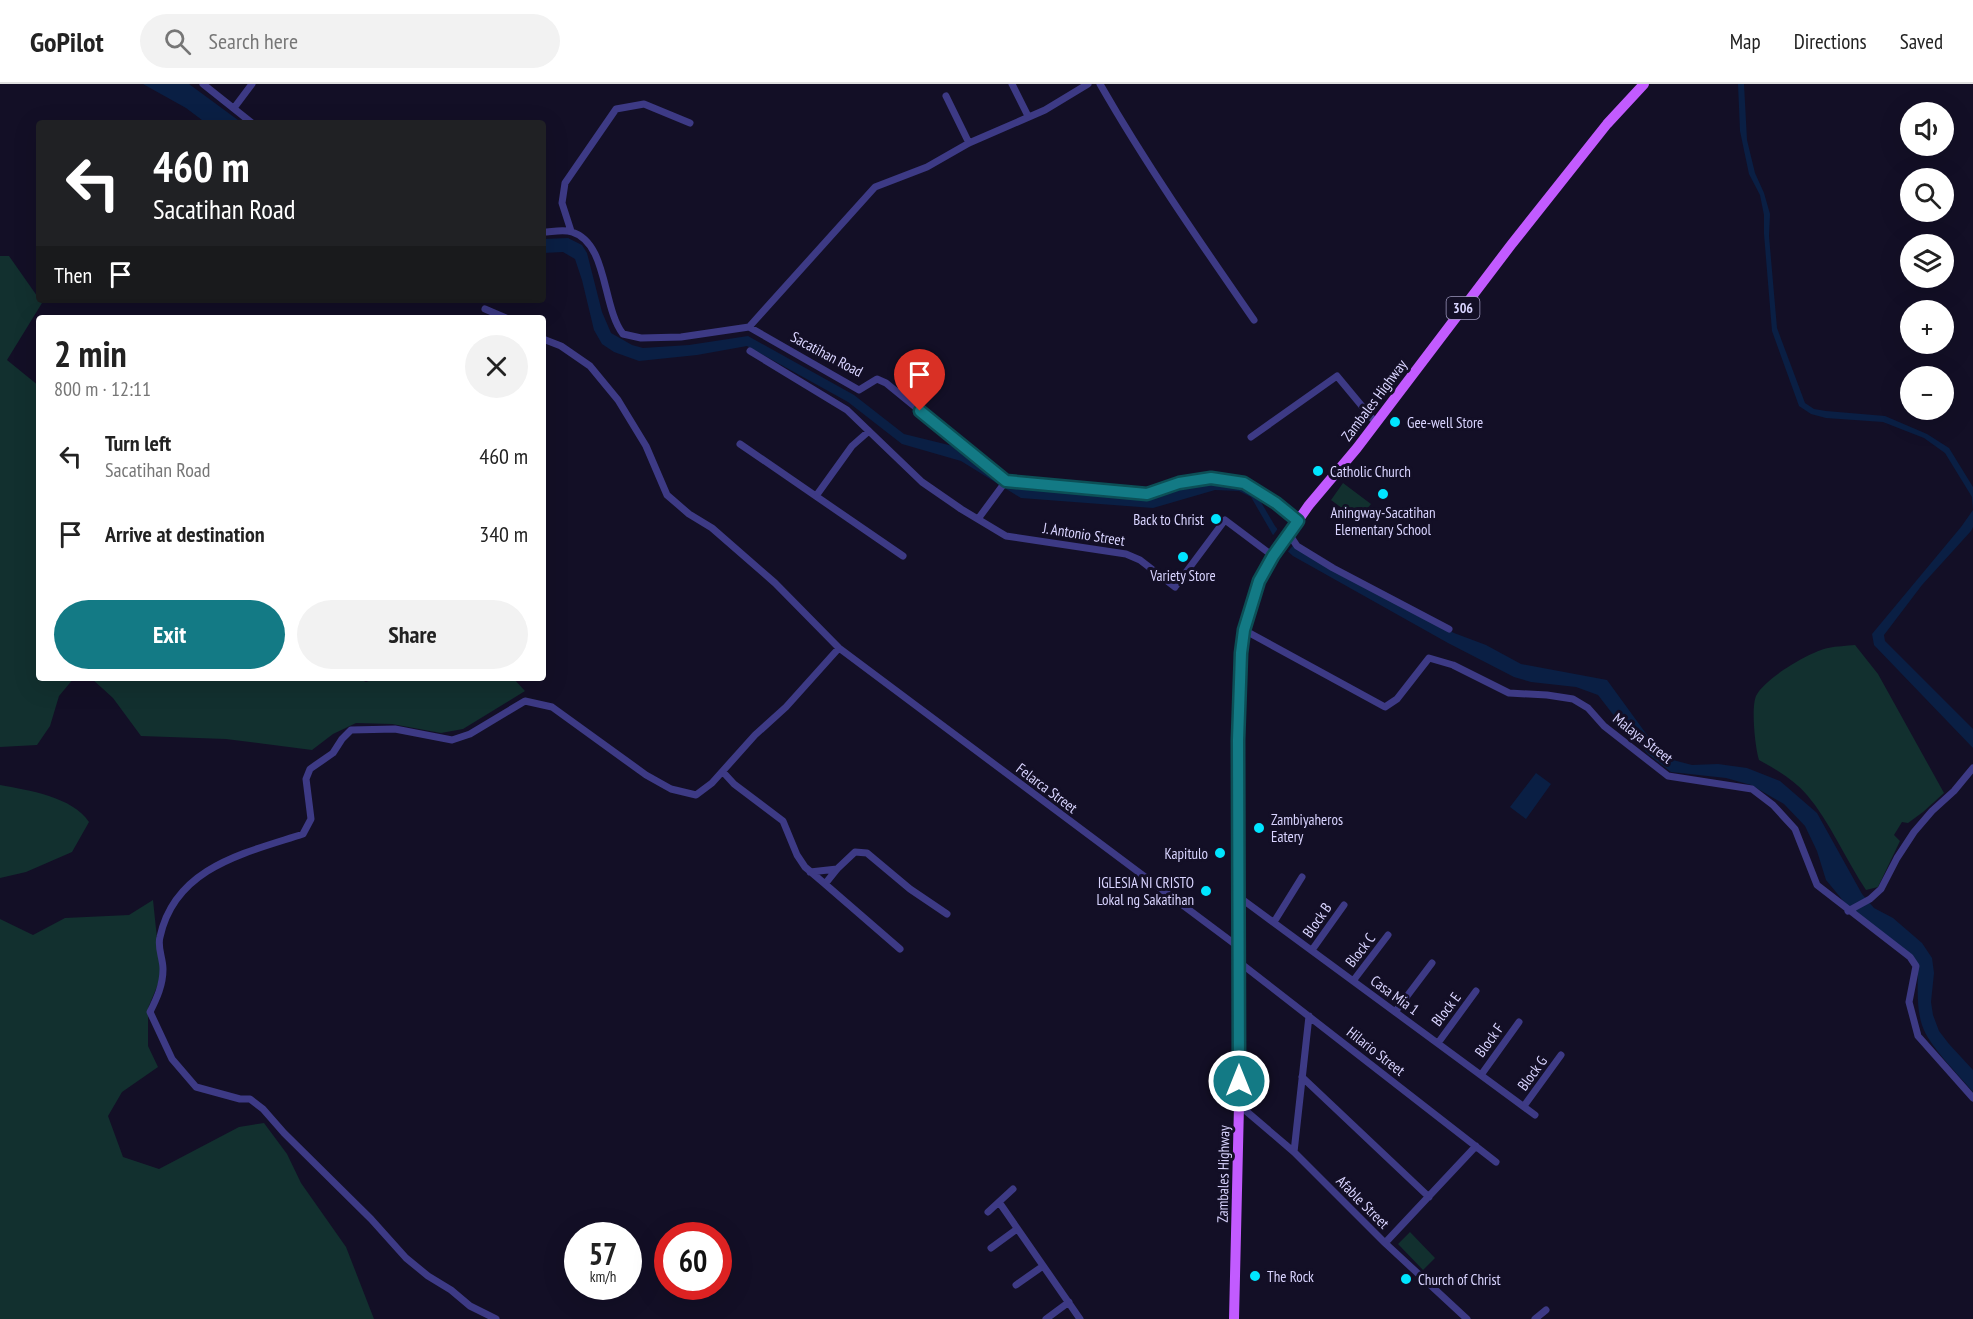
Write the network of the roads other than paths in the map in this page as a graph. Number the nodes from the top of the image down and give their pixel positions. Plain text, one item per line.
1 (203, 84) edge
2 (252, 84) edge
3 (1012, 84) edge
4 (1088, 84) edge
5 (1100, 84) edge
6 (1644, 84) edge
7 (946, 96) dead end
8 (234, 108) junction
9 (1028, 116) junction
10 (248, 120) edge
11 (690, 123) dead end
12 (969, 143) junction
13 (571, 231) junction
14 (546, 232) edge
15 (485, 309) dead end
16 (499, 315) edge
17 (1254, 320) dead end
18 (749, 327) junction
19 (546, 340) edge
20 (750, 351) dead end
21 (1376, 423) junction
22 (869, 431) junction
23 (1251, 437) dead end
24 (740, 444) dead end
25 (1006, 481) junction
26 (816, 496) junction
27 (978, 519) junction
28 (1298, 521) junction
29 (1288, 535) junction
30 (1275, 553) junction
31 (903, 556) dead end
32 (1449, 629) dead end
33 (1244, 630) junction
34 (839, 648) junction
35 (1973, 768) edge
36 (723, 772) junction
37 (837, 869) junction
38 (810, 872) junction
39 (1302, 877) dead end
40 (825, 884) junction
41 (1239, 897) junction
42 (1344, 905) dead end
43 (1848, 911) junction
44 (947, 914) dead end
45 (1274, 922) junction
46 (1388, 935) dead end
47 (1240, 948) junction
48 (900, 949) dead end
49 (1312, 950) junction
50 (1239, 962) junction
51 (1431, 963) dead end
52 (1353, 981) junction
53 (1476, 991) dead end
54 (1395, 1012) junction
55 (1309, 1016) junction
56 (1519, 1022) dead end
57 (1437, 1043) junction
58 (1561, 1055) dead end
59 (1481, 1075) junction
60 (1302, 1077) junction
61 (1973, 1098) edge
62 (1239, 1105) junction
63 (1524, 1106) junction
64 (1535, 1115) dead end
65 (1476, 1146) junction
66 (1294, 1152) junction
67 (1496, 1161) dead end
68 (1013, 1189) dead end
69 (1429, 1197) junction
70 (999, 1202) junction
71 (988, 1212) dead end
72 (1017, 1229) junction
73 (1385, 1243) junction
74 (991, 1248) dead end
75 (1043, 1266) junction
76 (1016, 1285) dead end
77 (1069, 1302) junction
78 (1546, 1310) dead end
79 (496, 1319) edge
80 (1046, 1319) edge
81 (1080, 1319) edge
82 (1234, 1319) edge
83 (1467, 1319) edge
84 (1535, 1319) edge

1 - 8 street
2 - 8 street
3 - 9 street
4 - 9 street
5 - 17 street
6 - 21 main road, Zambales Highway / 306
7 - 12 street
8 - 10 street
9 - 12 street
11 - 13 street
12 - 18 street
13 - 14 street
13 - 18 street
15 - 16 street
18 - 25 street, Sacatihan Road
19 - 34 street, Felarca Street
20 - 22 street, J. Antonio Street
21 - 23 street
21 - 28 main road, Zambales Highway / 306
22 - 26 street
22 - 27 street, J. Antonio Street
24 - 26 street
25 - 27 street
25 - 28 street
26 - 31 street
27 - 30 street, J. Antonio Street
28 - 29 main road, Zambales Highway / 306
29 - 30 main road, Zambales Highway / 306
29 - 32 street
30 - 33 main road, Zambales Highway / 306
33 - 41 main road, Zambales Highway / 306
33 - 43 street, Malaya Street
34 - 36 street
34 - 47 street, Felarca Street
35 - 43 street
36 - 38 street
36 - 79 street
37 - 38 street
37 - 40 street
37 - 44 street
38 - 40 street
39 - 45 street
40 - 48 street
41 - 45 street, Casa Mia 1
41 - 47 main road, Zambales Highway / 306
42 - 49 street, Block B
43 - 61 street, Malaya Street
45 - 49 street, Casa Mia 1
46 - 52 street, Block C
47 - 50 main road, Zambales Highway / 306
49 - 52 street, Casa Mia 1
50 - 55 street, Hilario Street
50 - 62 main road, Zambales Highway / 306
51 - 54 street
52 - 54 street, Casa Mia 1
53 - 57 street, Block E
54 - 57 street, Casa Mia 1
55 - 60 street
55 - 65 street, Hilario Street
56 - 59 street, Block F
57 - 59 street, Casa Mia 1
58 - 63 street, Block G
59 - 63 street, Casa Mia 1
60 - 66 street
60 - 69 street
62 - 66 street, Afable Street
62 - 82 main road, Zambales Highway / 306
63 - 64 street, Casa Mia 1
65 - 67 street, Hilario Street
65 - 69 street
66 - 73 street, Afable Street
68 - 70 street
69 - 73 street
70 - 71 street
70 - 72 street
72 - 74 street
72 - 75 street
73 - 83 street, Afable Street
75 - 76 street
75 - 77 street
77 - 80 street
77 - 81 street
78 - 84 street

